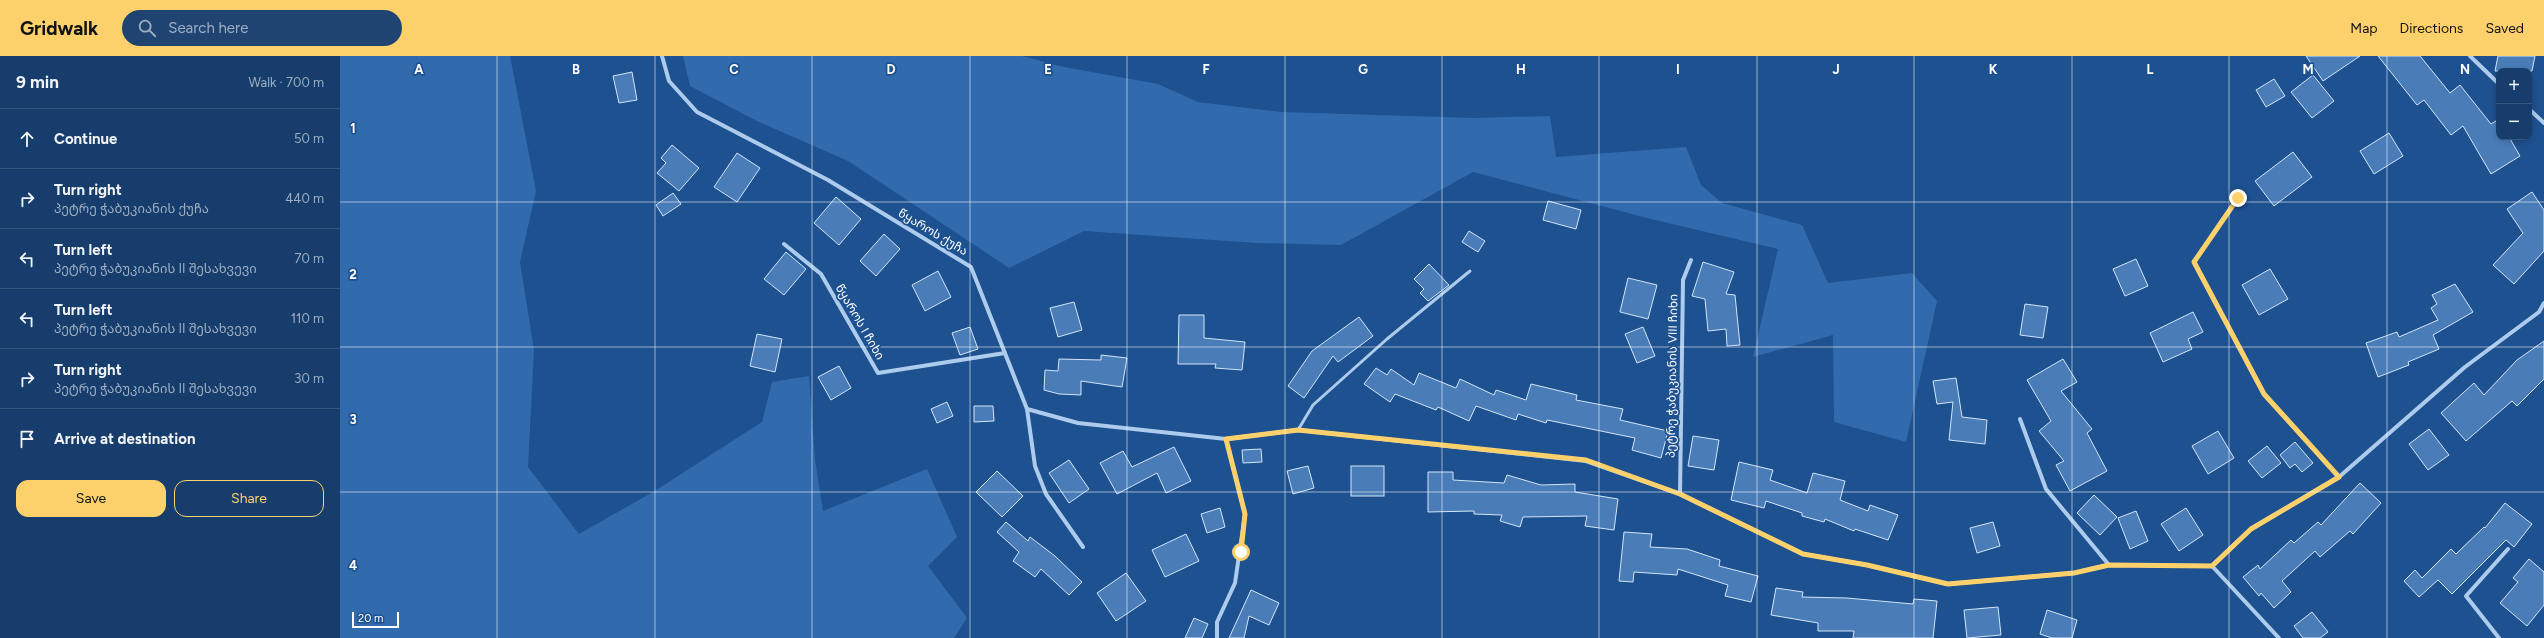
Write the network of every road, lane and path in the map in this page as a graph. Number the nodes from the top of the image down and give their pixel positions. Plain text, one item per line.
1 (662, 56) edge
2 (2470, 56) edge
3 (2496, 81) edge
4 (2532, 112) edge
5 (2544, 122) edge
6 (2238, 198) dead end
7 (784, 244) dead end
8 (1691, 260) dead end
9 (1470, 272) dead end
10 (2544, 302) edge
11 (2539, 312) junction
12 (2544, 313) edge
13 (1005, 353) junction
14 (1027, 409) junction
15 (2020, 419) dead end
16 (1298, 430) junction
17 (1226, 439) junction
18 (2339, 477) junction
19 (1680, 494) junction
20 (1083, 547) dead end
21 (2508, 549) dead end
22 (2109, 565) junction
23 (2212, 566) junction
24 (1217, 638) edge
25 (2279, 638) edge
26 (2499, 638) edge

1 - 13 street, წყაროს ქუჩა
2 - 3 street
4 - 5 street
6 - 18 street
7 - 13 street, წყაროს I ჩიხი
8 - 19 street, პეტრე ჭაბუკიანის VIII ჩიხი
9 - 16 lane
10 - 11 street
11 - 12 street
11 - 18 street
13 - 14 street, წყაროს ქუჩა
14 - 17 street
14 - 20 street, წყაროს ქუჩა
15 - 22 street
16 - 17 street
16 - 19 street
17 - 24 street
18 - 23 street
19 - 22 street
21 - 26 street
22 - 23 street
23 - 25 street

